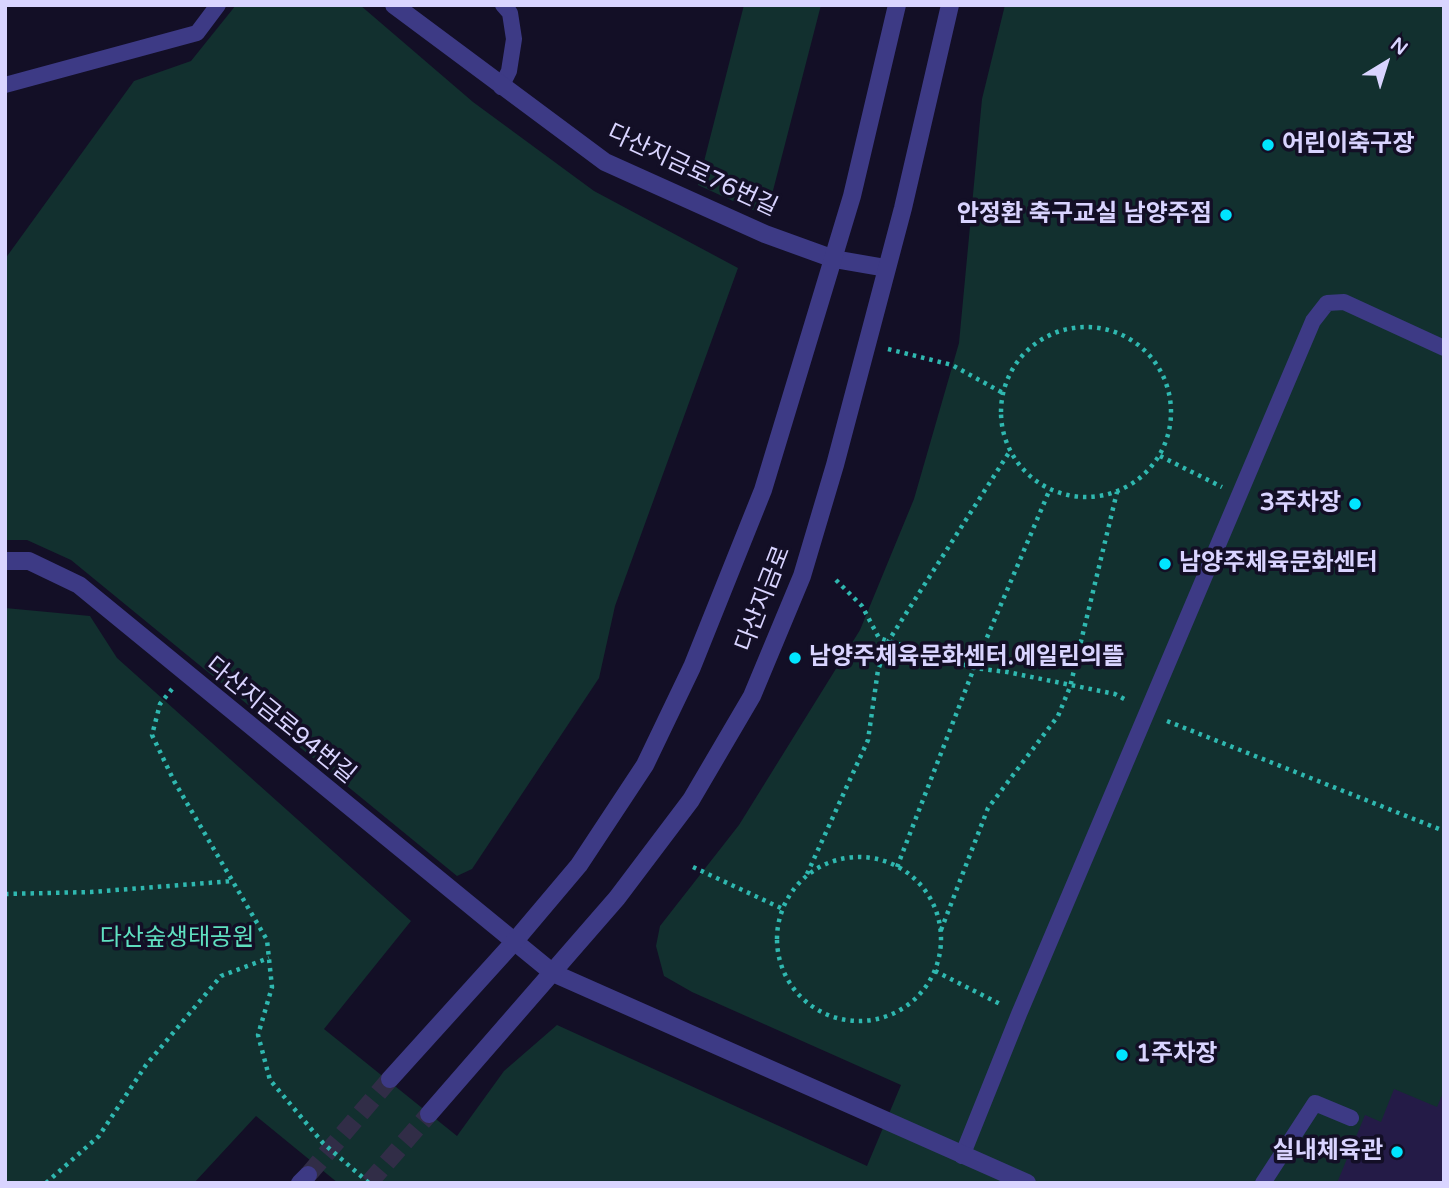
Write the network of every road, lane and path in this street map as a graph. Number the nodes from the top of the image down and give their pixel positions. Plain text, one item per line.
1 (218, 5) edge
2 (394, 5) edge
3 (897, 5) edge
4 (950, 5) edge
5 (507, 8) edge
6 (5, 85) edge
7 (501, 87) junction
8 (834, 258) junction
9 (886, 268) junction
10 (880, 347) dead end
11 (1444, 348) edge
12 (1003, 393) junction
13 (1011, 450) junction
14 (1160, 456) junction
15 (1050, 489) junction
16 (1117, 492) junction
17 (1241, 496) junction
18 (5, 561) edge
19 (184, 674) junction
20 (692, 867) dead end
21 (897, 867) junction
22 (806, 876) junction
23 (233, 881) junction
24 (5, 894) edge
25 (783, 909) junction
26 (940, 933) junction
27 (514, 942) junction
28 (269, 958) junction
29 (935, 971) junction
30 (553, 974) junction
31 (1019, 1014) junction
32 (390, 1079) tunnel mouth
33 (429, 1114) tunnel mouth
34 (1351, 1118) dead end
35 (962, 1156) junction
36 (46, 1183) edge
37 (369, 1183) edge
38 (1027, 1183) edge
39 (1263, 1183) edge

1 - 6 lane
2 - 7 street, 다산지금로76번길
3 - 8 street, 다산지금로
4 - 9 street, 다산지금로
5 - 7 lane
7 - 8 street, 다산지금로76번길
8 - 9 street, 다산지금로76번길
8 - 27 street, 다산지금로
9 - 30 street, 다산지금로
10 - 12 path
11 - 17 lane
12 - 13 path
12 - 14 path
13 - 15 path
13 - 22 path
14 - 16 path
14 - 17 path
15 - 16 path
15 - 21 path
16 - 26 path
17 - 31 lane
18 - 19 street, 다산지금로94번길
19 - 23 path
19 - 27 street, 다산지금로94번길
20 - 25 path
21 - 22 path
21 - 26 path
22 - 25 path
23 - 24 path
23 - 28 path
25 - 29 path
26 - 29 path
27 - 30 street, 다산지금로94번길
27 - 32 street, 다산지금로
28 - 36 path
28 - 37 path
29 - 31 path
30 - 33 street, 다산지금로
30 - 35 street, 다산지금로94번길
31 - 35 lane
34 - 39 lane
35 - 38 street, 다산지금로94번길

